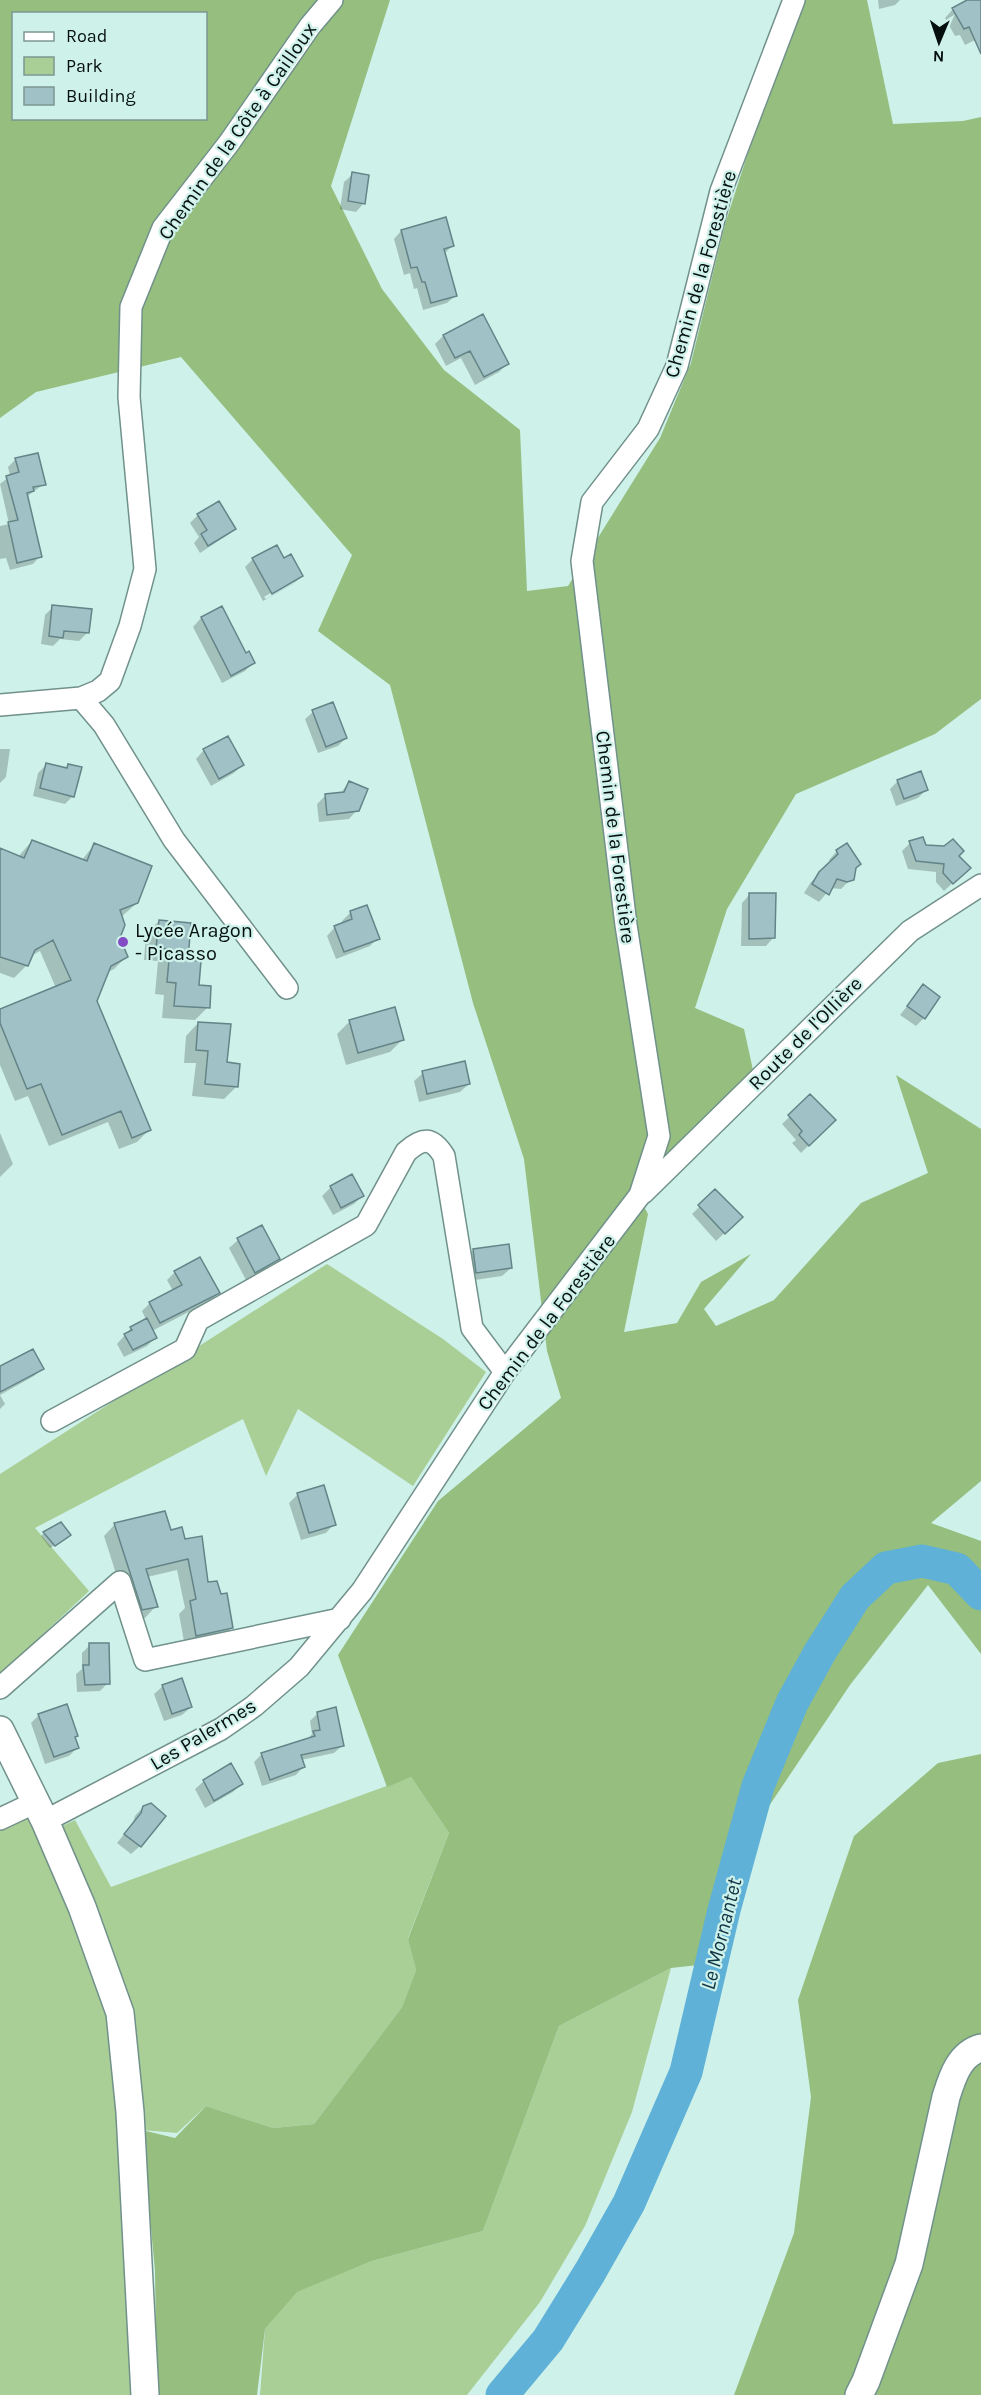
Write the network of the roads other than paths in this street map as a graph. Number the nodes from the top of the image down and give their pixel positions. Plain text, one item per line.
1 (332, 0) edge
2 (794, 0) edge
3 (81, 698) junction
4 (0, 705) edge
5 (981, 885) edge
6 (287, 988) dead end
7 (640, 1195) junction
8 (505, 1372) junction
9 (52, 1421) dead end
10 (340, 1619) junction
11 (0, 1688) edge
12 (0, 1730) edge
13 (40, 1812) junction
14 (0, 1819) edge
15 (981, 2048) edge
16 (145, 2395) edge
17 (859, 2395) edge

1 - 3 street, Chemin de la Côte à Cailloux
2 - 7 street, Chemin de la Forestière
3 - 4 street, Chemin de la Côte à Cailloux
3 - 6 street
5 - 7 street, Route de l'Ollière
7 - 8 street, Chemin de la Forestière
8 - 9 street
8 - 10 street, Chemin de la Forestière
10 - 11 street
10 - 13 street, Les Palermes
12 - 13 street
13 - 14 street, Les Palermes
13 - 16 street
15 - 17 street

